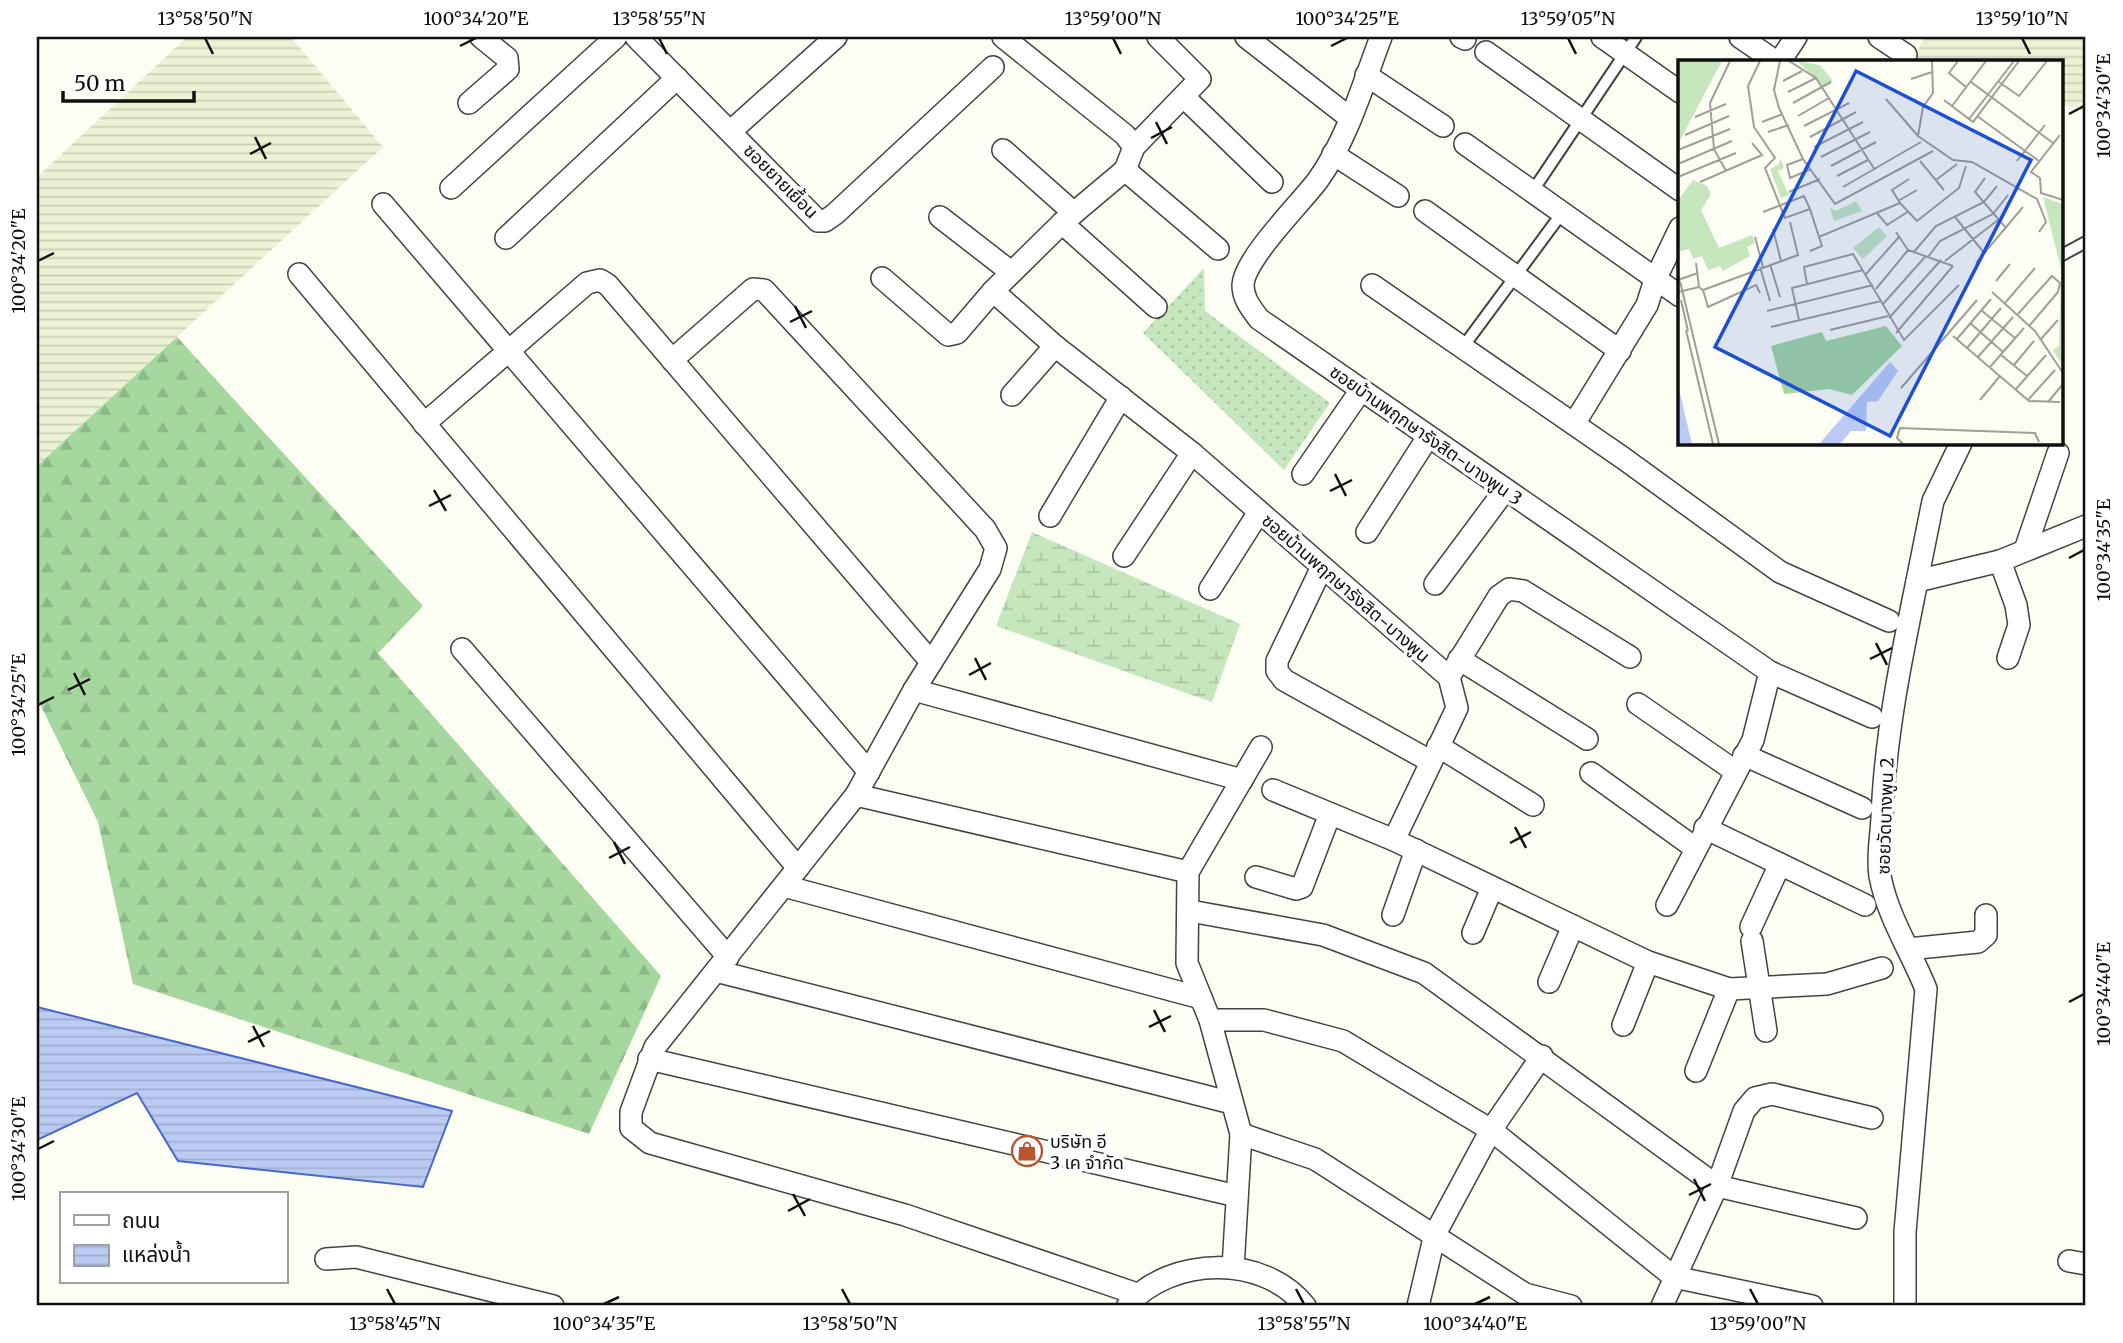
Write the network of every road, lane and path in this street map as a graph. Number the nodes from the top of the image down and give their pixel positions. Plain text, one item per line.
1 (481, 37) edge
2 (616, 37) edge
3 (836, 37) edge
4 (1003, 37) edge
5 (1158, 37) edge
6 (1248, 37) edge
7 (1381, 37) edge
8 (1602, 37) edge
9 (1740, 37) edge
10 (1796, 37) edge
11 (1879, 37) edge
12 (639, 38) edge
13 (1630, 45) edge
14 (1486, 52) dead end
15 (1906, 55) dead end
16 (1775, 60) edge
17 (1778, 60) edge
18 (993, 67) dead end
19 (1366, 75) junction
20 (677, 78) junction
21 (1678, 90) edge
22 (1184, 97) junction
23 (469, 103) dead end
24 (1350, 118) junction
25 (1580, 120) junction
26 (1443, 127) dead end
27 (731, 131) junction
28 (1465, 144) dead end
29 (1134, 147) junction
30 (1003, 150) dead end
31 (1333, 153) junction
32 (1125, 170) junction
33 (1272, 182) dead end
34 (451, 188) dead end
35 (1678, 189) edge
36 (1532, 192) junction
37 (1398, 196) dead end
38 (383, 204) dead end
39 (1425, 211) dead end
40 (1562, 213) junction
41 (940, 217) dead end
42 (1068, 218) junction
43 (1678, 232) edge
44 (506, 238) dead end
45 (2086, 242) edge
46 (1218, 249) dead end
47 (2064, 254) edge
48 (1011, 272) junction
49 (299, 274) dead end
50 (1515, 276) junction
51 (882, 278) dead end
52 (1655, 280) junction
53 (1372, 285) dead end
54 (993, 291) junction
55 (1678, 295) edge
56 (1156, 307) dead end
57 (1055, 346) junction
58 (1463, 347) junction
59 (509, 351) junction
60 (1620, 351) junction
61 (672, 360) junction
62 (1361, 390) junction
63 (1012, 395) dead end
64 (1121, 397) junction
65 (424, 424) junction
66 (1574, 424) junction
67 (1428, 436) junction
68 (1961, 444) edge
69 (1192, 453) junction
70 (2058, 453) dead end
71 (1303, 474) dead end
72 (1506, 491) junction
73 (1259, 512) junction
74 (1051, 516) dead end
75 (2086, 526) edge
76 (1367, 532) dead end
77 (2025, 550) junction
78 (1124, 556) dead end
79 (1322, 567) junction
80 (2002, 569) junction
81 (1917, 580) junction
82 (1435, 584) dead end
83 (1210, 589) dead end
84 (1889, 621) dead end
85 (462, 649) dead end
86 (1630, 657) dead end
87 (2008, 658) dead end
88 (931, 662) junction
89 (1454, 668) junction
90 (1770, 672) junction
91 (914, 690) junction
92 (1638, 704) dead end
93 (1872, 717) dead end
94 (1587, 739) dead end
95 (1261, 747) dead end
96 (1434, 753) junction
97 (1739, 763) junction
98 (869, 772) junction
99 (1591, 773) dead end
100 (1242, 780) junction
101 (1273, 790) dead end
102 (856, 795) junction
103 (1533, 805) dead end
104 (1862, 808) dead end
105 (1330, 814) junction
106 (1705, 828) junction
107 (1394, 840) junction
108 (1695, 848) junction
109 (1416, 850) junction
110 (1780, 864) junction
111 (798, 869) junction
112 (1188, 872) junction
113 (1256, 877) dead end
114 (784, 886) junction
115 (1492, 888) junction
116 (1667, 905) dead end
117 (1865, 905) dead end
118 (1190, 911) junction
119 (1393, 915) dead end
120 (1986, 915) dead end
121 (1573, 926) junction
122 (1473, 933) dead end
123 (1908, 949) junction
124 (1648, 962) junction
125 (722, 964) junction
126 (1881, 968) dead end
127 (1549, 982) dead end
128 (1760, 988) junction
129 (1729, 989) junction
130 (1201, 998) junction
131 (1210, 1020) junction
132 (1623, 1025) dead end
133 (1766, 1031) dead end
134 (1542, 1056) junction
135 (649, 1059) junction
136 (1696, 1071) dead end
137 (1233, 1103) junction
138 (1872, 1118) dead end
139 (1491, 1130) junction
140 (1241, 1134) junction
141 (1717, 1186) junction
142 (1237, 1196) junction
143 (1856, 1219) dead end
144 (1435, 1234) junction
145 (326, 1259) dead end
146 (1233, 1268) junction
147 (1675, 1277) junction
148 (1132, 1300) edge
149 (553, 1306) edge
150 (1305, 1306) edge
151 (1418, 1306) edge
152 (1570, 1306) edge
153 (1662, 1306) edge
154 (1812, 1306) edge
155 (1905, 1306) edge

1 - 23 street
2 - 34 street
3 - 27 street
4 - 29 street
5 - 22 street
6 - 24 street
7 - 19 street, ซอยบ้านพฤกษารังสิต-บางพูน 3
8 - 13 street
9 - 16 street
10 - 17 street
11 - 15 street
12 - 20 street, ซอยยายเยื้อน
13 - 21 street
13 - 25 lane
14 - 25 street
18 - 27 street, ซอยยายเยื้อน
19 - 24 street, ซอยบ้านพฤกษารังสิต-บางพูน 3
19 - 26 street
20 - 27 street, ซอยยายเยื้อน
20 - 44 street
22 - 29 street
22 - 33 street
24 - 31 street, ซอยบ้านพฤกษารังสิต-บางพูน 3
25 - 35 street
25 - 36 lane
28 - 36 street
29 - 32 street
30 - 42 street
31 - 37 street
31 - 62 street, ซอยบ้านพฤกษารังสิต-บางพูน 3
32 - 42 street
32 - 46 street
36 - 40 street
38 - 59 street
39 - 50 street
40 - 50 lane
40 - 52 street
41 - 48 street
42 - 48 street
42 - 56 street
43 - 52 street
45 - 47 lane
48 - 54 street
49 - 65 street
50 - 58 lane
50 - 60 street
51 - 54 street
52 - 55 street
52 - 60 street
53 - 58 street
54 - 57 street, ซอยบ้านพฤกษารังสิต-บางพูน
57 - 63 street
57 - 64 street, ซอยบ้านพฤกษารังสิต-บางพูน
58 - 66 street
59 - 61 street
59 - 65 street
59 - 98 street
60 - 66 street
61 - 88 street
61 - 88 street
62 - 67 street, ซอยบ้านพฤกษารังสิต-บางพูน 3
62 - 71 street
64 - 69 street, ซอยบ้านพฤกษารังสิต-บางพูน
64 - 74 street
65 - 111 street
66 - 84 street
67 - 72 street, ซอยบ้านพฤกษารังสิต-บางพูน 3
67 - 76 street
68 - 81 street, ซอยวัดบางพูน 2
69 - 73 street, ซอยบ้านพฤกษารังสิต-บางพูน
69 - 78 street
70 - 77 street
72 - 82 street
72 - 90 street, ซอยบ้านพฤกษารังสิต-บางพูน 3
73 - 79 street, ซอยบ้านพฤกษารังสิต-บางพูน
73 - 83 street
75 - 77 street
77 - 80 street
79 - 89 street, ซอยบ้านพฤกษารังสิต-บางพูน
79 - 96 street
80 - 81 street
80 - 87 street
81 - 123 street, ซอยวัดบางพูน 2
85 - 125 street
86 - 89 street
88 - 91 street
89 - 94 street, ซอยบ้านพฤกษารังสิต-บางพูน
89 - 96 street
90 - 93 street, ซอยบ้านพฤกษารังสิต-บางพูน 3
90 - 97 street
91 - 98 street
91 - 100 street
92 - 97 street
95 - 100 street
96 - 103 street
96 - 107 street
97 - 104 street
97 - 106 street
98 - 102 street
99 - 108 street
100 - 112 street
101 - 105 street
102 - 111 street
102 - 112 street
105 - 107 street
105 - 113 street
106 - 108 street
106 - 110 street
107 - 109 street
108 - 116 street
109 - 115 street
109 - 119 street
110 - 117 street
110 - 128 street
111 - 114 street
112 - 118 street
114 - 125 street
114 - 130 street
115 - 121 street
115 - 122 street
118 - 130 street
118 - 134 street
120 - 123 street
121 - 124 street
121 - 127 street
123 - 155 street, ซอยวัดบางพูน 2
124 - 129 street
124 - 132 street
125 - 135 street
125 - 137 street
126 - 128 street
128 - 129 street
128 - 133 street
129 - 136 street
130 - 131 street
131 - 137 street
131 - 139 street
134 - 139 street
134 - 141 street
135 - 142 street
135 - 148 street
137 - 140 street
138 - 141 street
139 - 144 street
139 - 147 street
140 - 142 street
140 - 144 street
141 - 143 street
141 - 147 street
142 - 146 street
144 - 151 street
144 - 152 street
145 - 149 street
146 - 148 street
146 - 150 street
147 - 153 street
147 - 154 street

